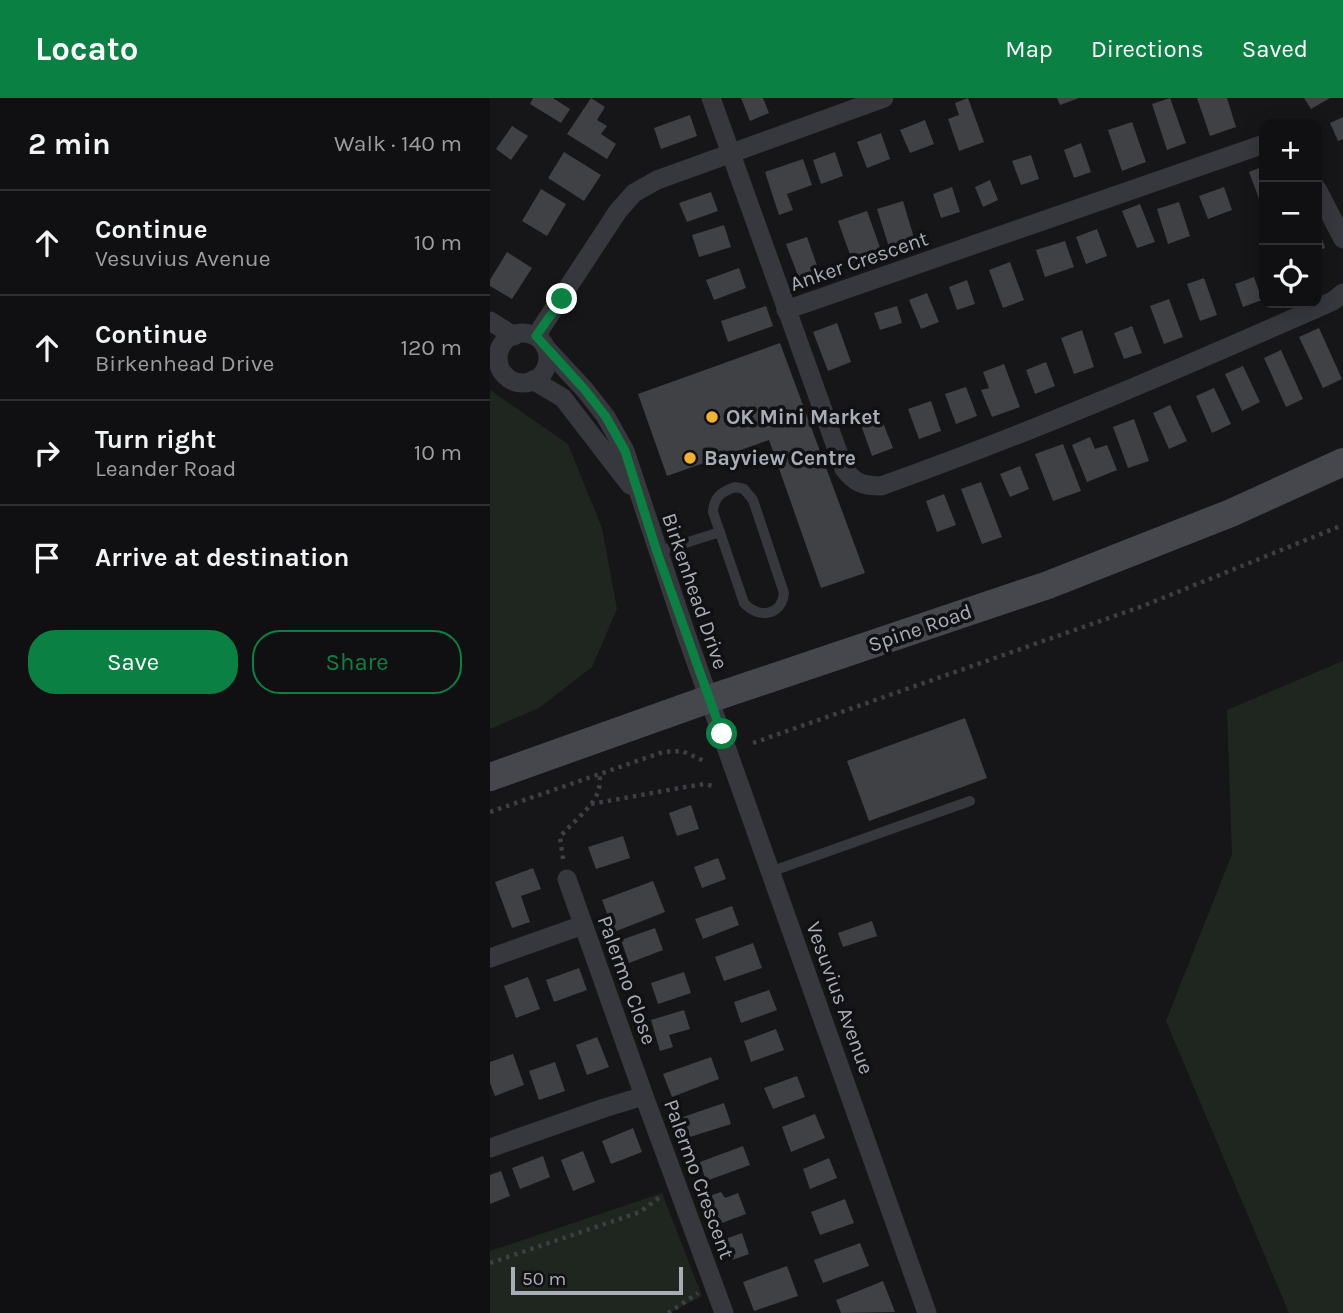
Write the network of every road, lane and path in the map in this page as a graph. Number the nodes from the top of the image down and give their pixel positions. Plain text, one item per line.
1 (711, 98) edge
2 (884, 98) edge
3 (1259, 146) edge
4 (732, 152) junction
5 (1322, 199) edge
6 (1343, 239) edge
7 (1343, 293) edge
8 (786, 310) junction
9 (490, 321) edge
10 (514, 336) junction
11 (541, 342) junction
12 (494, 350) edge
13 (533, 380) junction
14 (1343, 462) edge
15 (639, 498) junction
16 (1343, 525) edge
17 (720, 532) junction
18 (657, 552) junction
19 (709, 699) junction
20 (753, 743) dead end
21 (704, 761) dead end
22 (600, 773) junction
23 (490, 777) edge
24 (716, 787) dead end
25 (970, 802) dead end
26 (591, 804) junction
27 (490, 812) edge
28 (770, 872) junction
29 (567, 879) joint
30 (583, 925) junction
31 (490, 958) edge
32 (645, 1096) junction
33 (490, 1148) edge
34 (677, 1183) junction
35 (490, 1262) edge
36 (713, 1282) junction
37 (668, 1313) edge
38 (724, 1313) edge
39 (927, 1313) edge

1 - 4 street
2 - 4 street
3 - 8 street, Anker Crescent
4 - 8 street
4 - 11 street
5 - 6 street
7 - 8 street, Anker Crescent
9 - 10 street
10 - 11 street
10 - 12 street
11 - 13 street
11 - 15 street, Birkenhead Drive
12 - 13 street
13 - 15 street, Birkenhead Drive
14 - 19 main road, Spine Road
15 - 18 street, Birkenhead Drive
16 - 20 path
17 - 17 lane
17 - 18 lane
18 - 19 street, Birkenhead Drive
19 - 23 main road, Spine Road
19 - 28 street, Vesuvius Avenue
21 - 22 path
22 - 26 path
22 - 27 path
24 - 26 path
25 - 28 lane
26 - 29 path
28 - 39 street, Vesuvius Avenue
29 - 30 street, Palermo Close
30 - 31 street
30 - 32 street, Palermo Close
32 - 33 street, Palermo Crescent
32 - 34 street, Palermo Crescent
34 - 35 path
34 - 36 street, Palermo Crescent
36 - 37 path
36 - 38 street, Palermo Crescent

